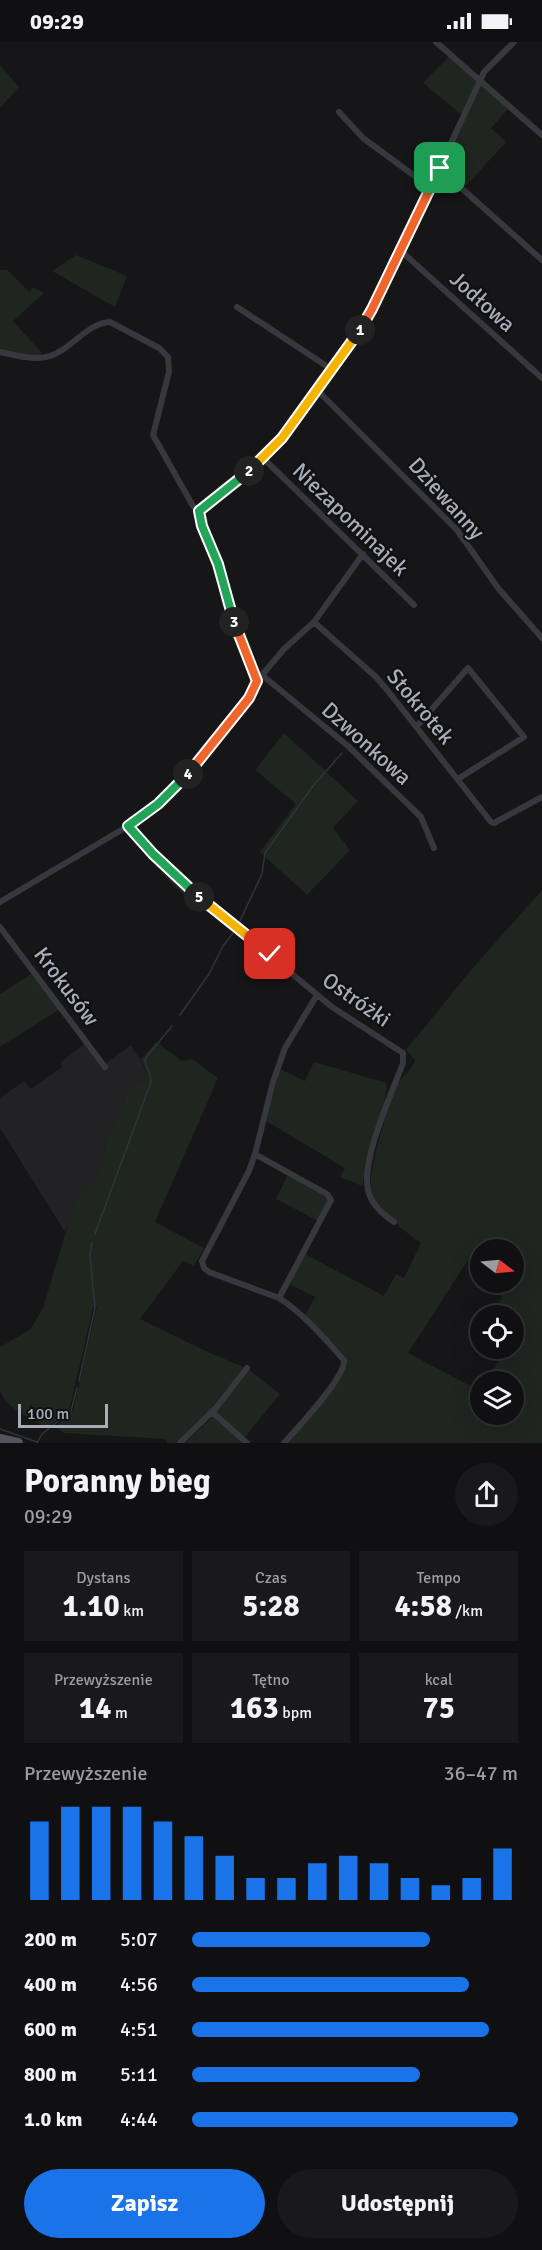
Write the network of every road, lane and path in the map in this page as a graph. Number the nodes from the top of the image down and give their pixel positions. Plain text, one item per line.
1 (436, 42) edge
2 (514, 42) edge
3 (479, 80) junction
4 (339, 112) dead end
5 (542, 135) edge
6 (440, 168) junction
7 (430, 188) junction
8 (401, 251) junction
9 (542, 260) edge
10 (237, 307) dead end
11 (0, 352) edge
12 (331, 369) junction
13 (542, 378) edge
14 (316, 389) junction
15 (263, 458) junction
16 (199, 511) junction
17 (363, 554) junction
18 (414, 605) dead end
19 (314, 622) junction
20 (542, 638) edge
21 (259, 678) junction
22 (417, 726) junction
23 (458, 779) junction
24 (542, 797) edge
25 (128, 826) junction
26 (434, 848) dead end
27 (0, 902) edge
28 (0, 927) edge
29 (318, 995) junction
30 (105, 1066) dead end
31 (255, 1154) junction
32 (394, 1222) dead end
33 (279, 1298) junction
34 (247, 1368) dead end
35 (212, 1412) junction
36 (0, 1439) edge
37 (10, 1443) edge
38 (18, 1443) edge
39 (180, 1443) edge
40 (247, 1443) edge
41 (284, 1443) edge

1 - 3 street
2 - 3 street
3 - 5 street
3 - 6 street
4 - 7 street
6 - 7 street
6 - 9 street
7 - 8 street
8 - 12 street
8 - 13 street, Jodłowa
10 - 12 street
11 - 16 street
12 - 14 street
14 - 15 street
14 - 20 street, Dziewanny
15 - 16 street
15 - 17 street, Niezapominajek
16 - 21 street
17 - 18 street, Niezapominajek
17 - 19 street
19 - 21 street
19 - 22 street, Stokrotek
21 - 25 street
21 - 26 street, Dzwonkowa
22 - 23 street, Stokrotek
22 - 23 street
23 - 24 street, Stokrotek
25 - 27 street
25 - 29 street, Ostróżki
28 - 30 street, Krokusów
29 - 31 street
29 - 32 street, Ostróżki
31 - 33 street
31 - 33 street
33 - 41 street
34 - 35 street
35 - 39 street
35 - 40 street
36 - 37 main road
36 - 38 main road

